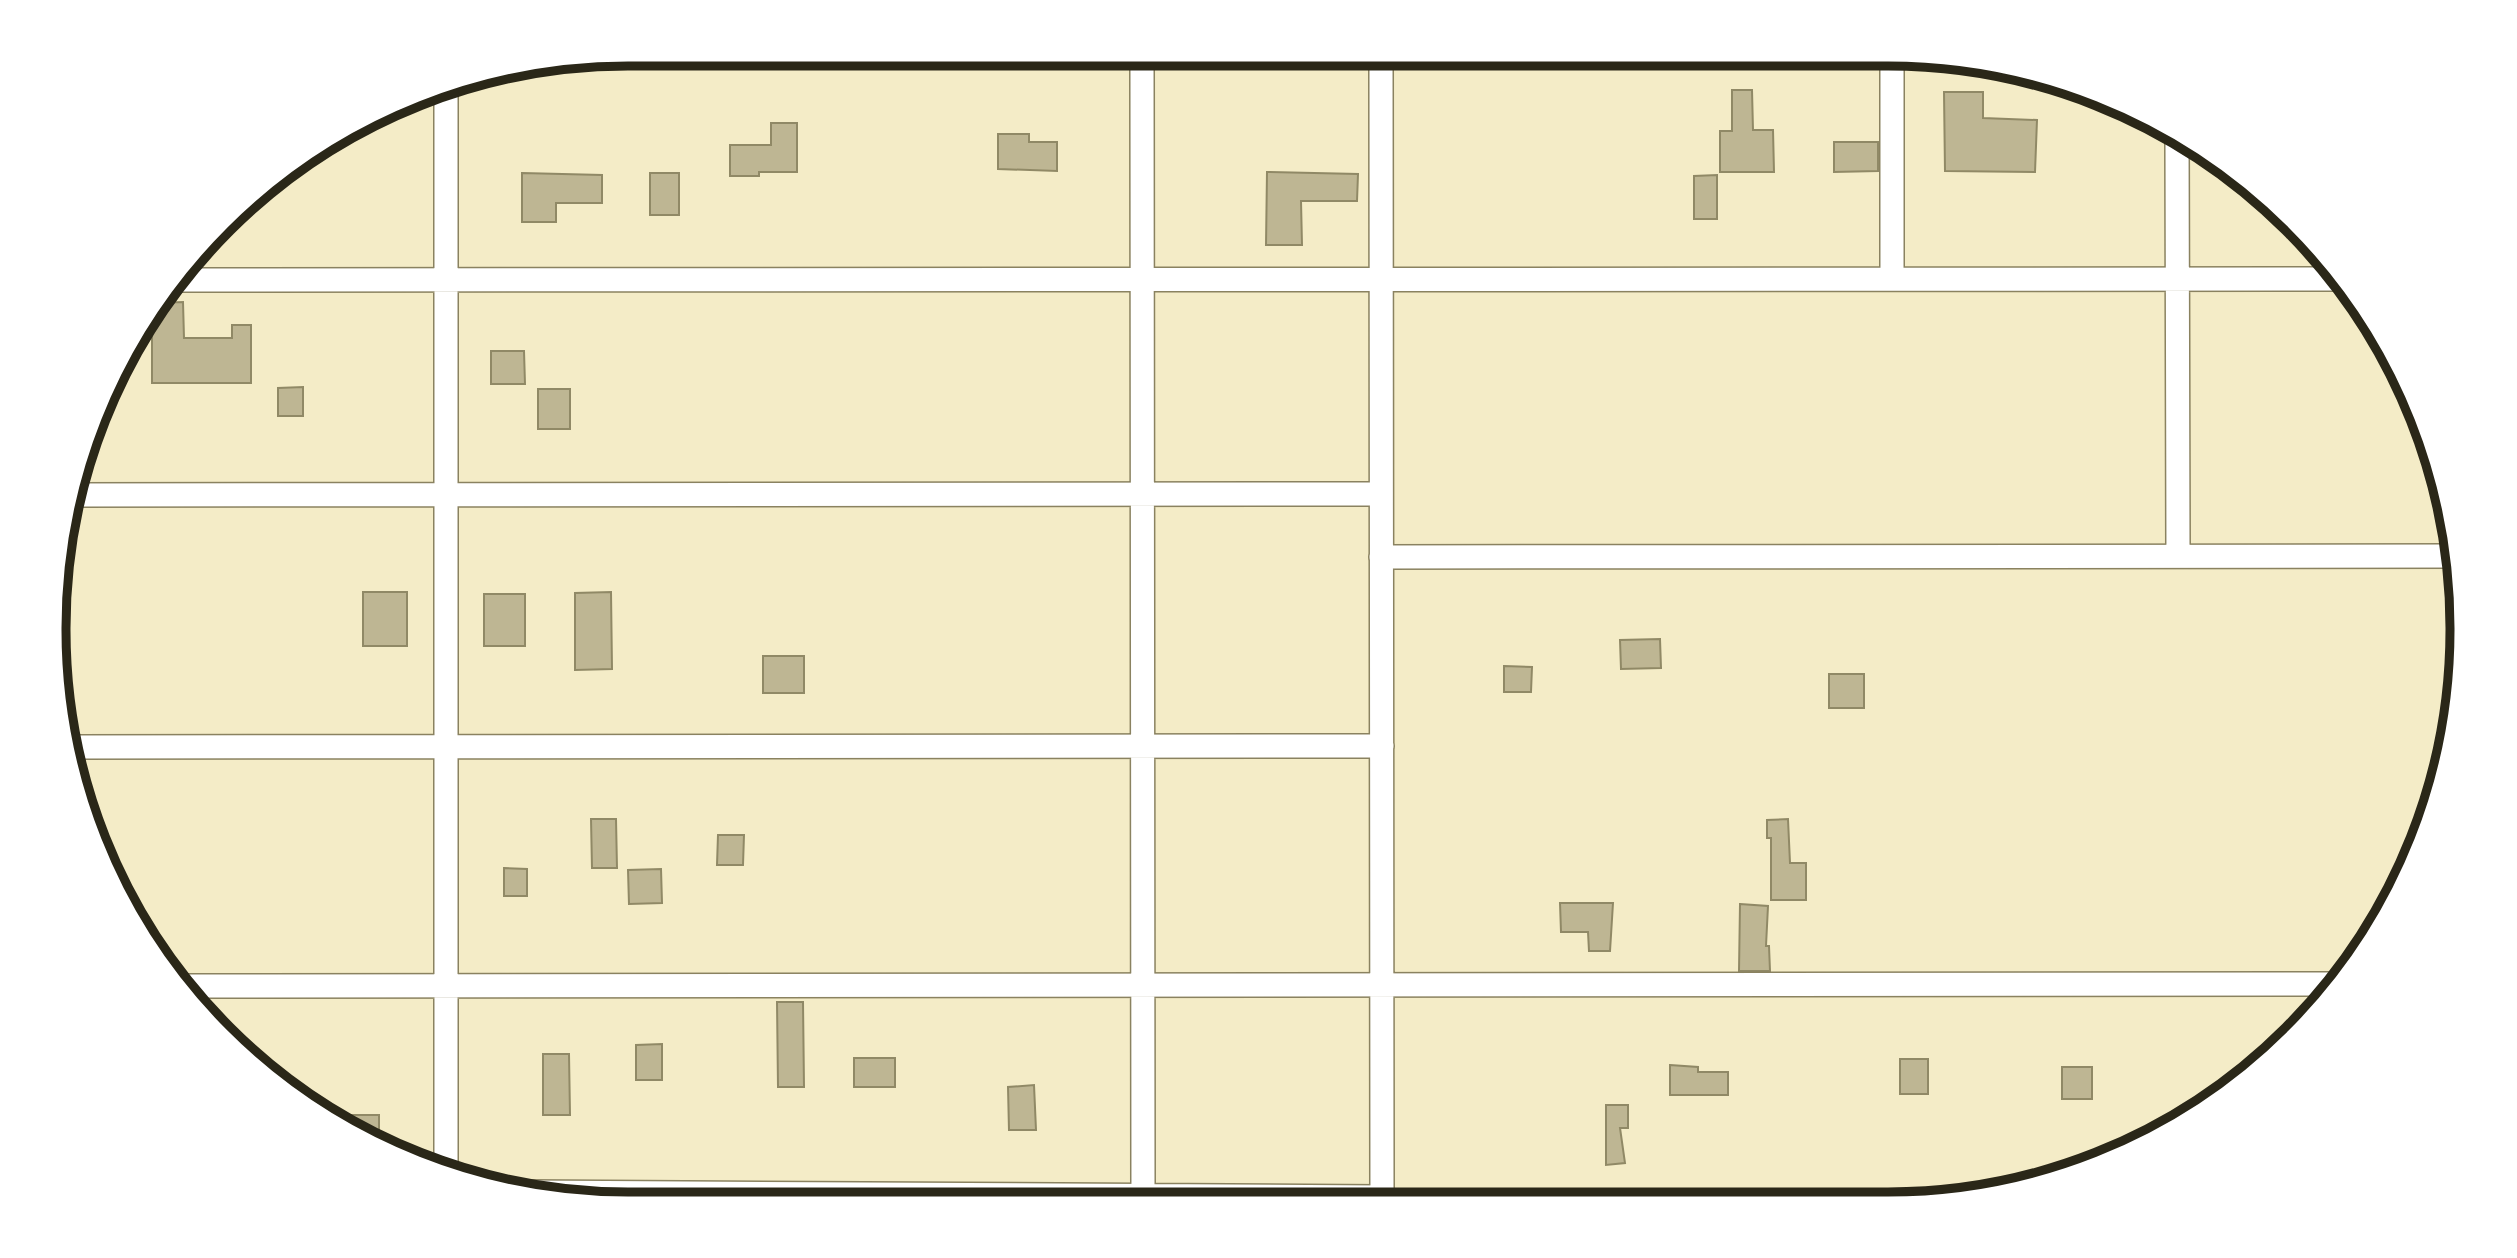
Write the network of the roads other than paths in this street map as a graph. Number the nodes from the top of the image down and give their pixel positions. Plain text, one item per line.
1 (1142, 66) edge
2 (1381, 66) edge
3 (1892, 66) edge
4 (446, 97) edge
5 (2177, 147) edge
6 (1381, 279) junction
7 (1892, 279) junction
8 (2178, 279) junction
9 (2328, 279) edge
10 (189, 280) edge
11 (446, 280) junction
12 (1142, 280) junction
13 (1142, 494) junction
14 (1381, 494) junction
15 (83, 495) edge
16 (446, 495) junction
17 (2178, 556) junction
18 (2446, 556) edge
19 (1381, 557) junction
20 (1382, 746) junction
21 (79, 747) edge
22 (446, 747) junction
23 (1142, 747) junction
24 (2324, 984) edge
25 (1142, 985) junction
26 (1382, 985) junction
27 (195, 986) edge
28 (446, 986) junction
29 (446, 1161) edge
30 (1143, 1192) edge
31 (1382, 1192) edge

1 - 12 street
2 - 6 street
3 - 7 street
4 - 11 street
5 - 8 street
6 - 7 street
6 - 12 street
6 - 14 street
7 - 8 street
8 - 9 street
8 - 17 street
10 - 11 street
11 - 12 street
11 - 16 street
12 - 13 street
13 - 14 street
13 - 16 street
13 - 23 street
14 - 19 street
15 - 16 street
16 - 22 street
17 - 18 street
17 - 19 street
19 - 20 street
20 - 23 street
20 - 26 street
21 - 22 street
22 - 23 street
22 - 28 street
23 - 25 street
24 - 26 street
25 - 26 street
25 - 28 street
25 - 30 street
26 - 31 street
27 - 28 street
28 - 29 street

